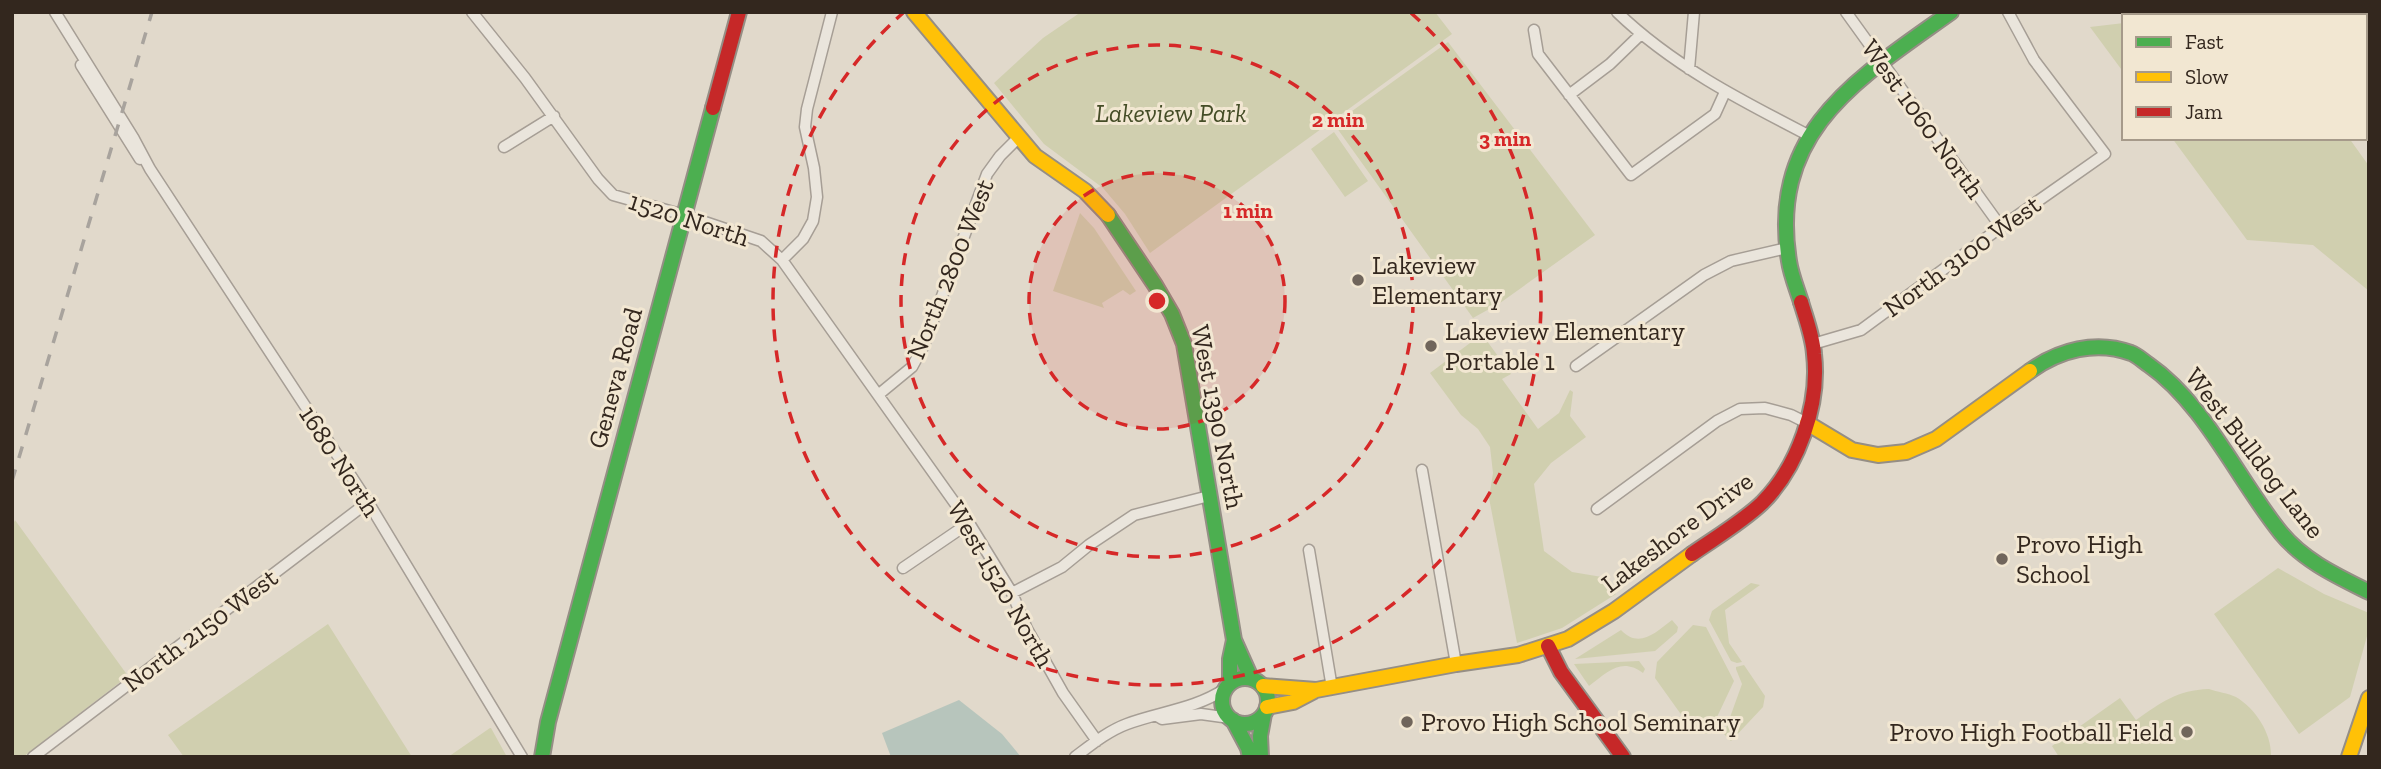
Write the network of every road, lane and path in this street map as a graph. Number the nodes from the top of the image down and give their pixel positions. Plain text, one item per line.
1 (55, 12) edge
2 (472, 12) edge
3 (739, 12) edge
4 (832, 12) edge
5 (1617, 12) edge
6 (1693, 12) edge
7 (1846, 12) edge
8 (1951, 12) edge
9 (2008, 12) edge
10 (921, 15) edge
11 (1534, 30) dead end
12 (1640, 34) junction
13 (1882, 63) junction
14 (1689, 69) junction
15 (1725, 92) junction
16 (1569, 95) junction
17 (554, 116) junction
18 (1810, 136) junction
19 (1018, 138) junction
20 (504, 147) dead end
21 (684, 215) junction
22 (2001, 226) junction
23 (1787, 248) junction
24 (782, 260) junction
25 (1813, 344) junction
26 (1576, 366) dead end
27 (878, 395) junction
28 (1807, 423) junction
29 (1422, 470) dead end
30 (1209, 496) junction
31 (368, 502) junction
32 (1597, 509) dead end
33 (969, 523) junction
34 (1309, 550) dead end
35 (903, 568) dead end
36 (2369, 592) edge
37 (1012, 593) junction
38 (1234, 640) junction
39 (1548, 646) junction
40 (1456, 664) junction
41 (1257, 682) junction
42 (1228, 686) junction
43 (1332, 688) junction
44 (1315, 690) junction
45 (2369, 698) edge
46 (1266, 711) junction
47 (1157, 716) junction
48 (1232, 719) junction
49 (1097, 741) junction
50 (33, 757) edge
51 (522, 757) edge
52 (542, 757) edge
53 (1075, 757) edge
54 (1250, 757) edge
55 (1261, 757) edge
56 (1623, 757) edge
57 (2349, 757) edge

1 - 31 street, 1680 North
2 - 17 street, 1520 North
3 - 21 street, Geneva Road
4 - 24 street
5 - 12 street
6 - 14 street
7 - 13 street, West 1060 North
8 - 13 street, Lakeshore Drive
9 - 22 street, North 3100 West
10 - 19 street, West 1390 North
11 - 16 street
12 - 14 street
12 - 16 street
13 - 18 street, Lakeshore Drive
13 - 22 street, West 1060 North
14 - 15 street
15 - 16 street
15 - 18 street
17 - 20 street
17 - 21 street, 1520 North
18 - 23 street, Lakeshore Drive
19 - 27 street, North 2800 West
19 - 30 street, West 1390 North
21 - 24 street, 1520 North
21 - 52 street, Geneva Road
22 - 25 street, North 3100 West
23 - 25 street, Lakeshore Drive
23 - 26 street
24 - 27 street, 1520 North
25 - 28 street, Lakeshore Drive
27 - 33 street, West 1520 North
28 - 32 street
28 - 36 street, West Bulldog Lane
28 - 39 street, Lakeshore Drive
29 - 40 street
30 - 37 street
30 - 38 street, West 1390 North
31 - 50 street, North 2150 West
31 - 51 street, 1680 North
33 - 35 street
33 - 37 street, West 1520 North
34 - 43 street
37 - 49 street, West 1520 North
38 - 41 street, West 1390 North
38 - 42 street, West 1390 North
39 - 40 street, Lakeshore Drive
39 - 56 street
40 - 43 street, Lakeshore Drive
41 - 42 street
41 - 44 street, Lakeshore Drive
41 - 46 street
42 - 47 street
42 - 48 street
43 - 44 street, Lakeshore Drive
44 - 46 street, Lakeshore Drive
45 - 57 street
46 - 48 street
46 - 55 street
47 - 48 street
47 - 49 street
48 - 54 street
49 - 53 street

